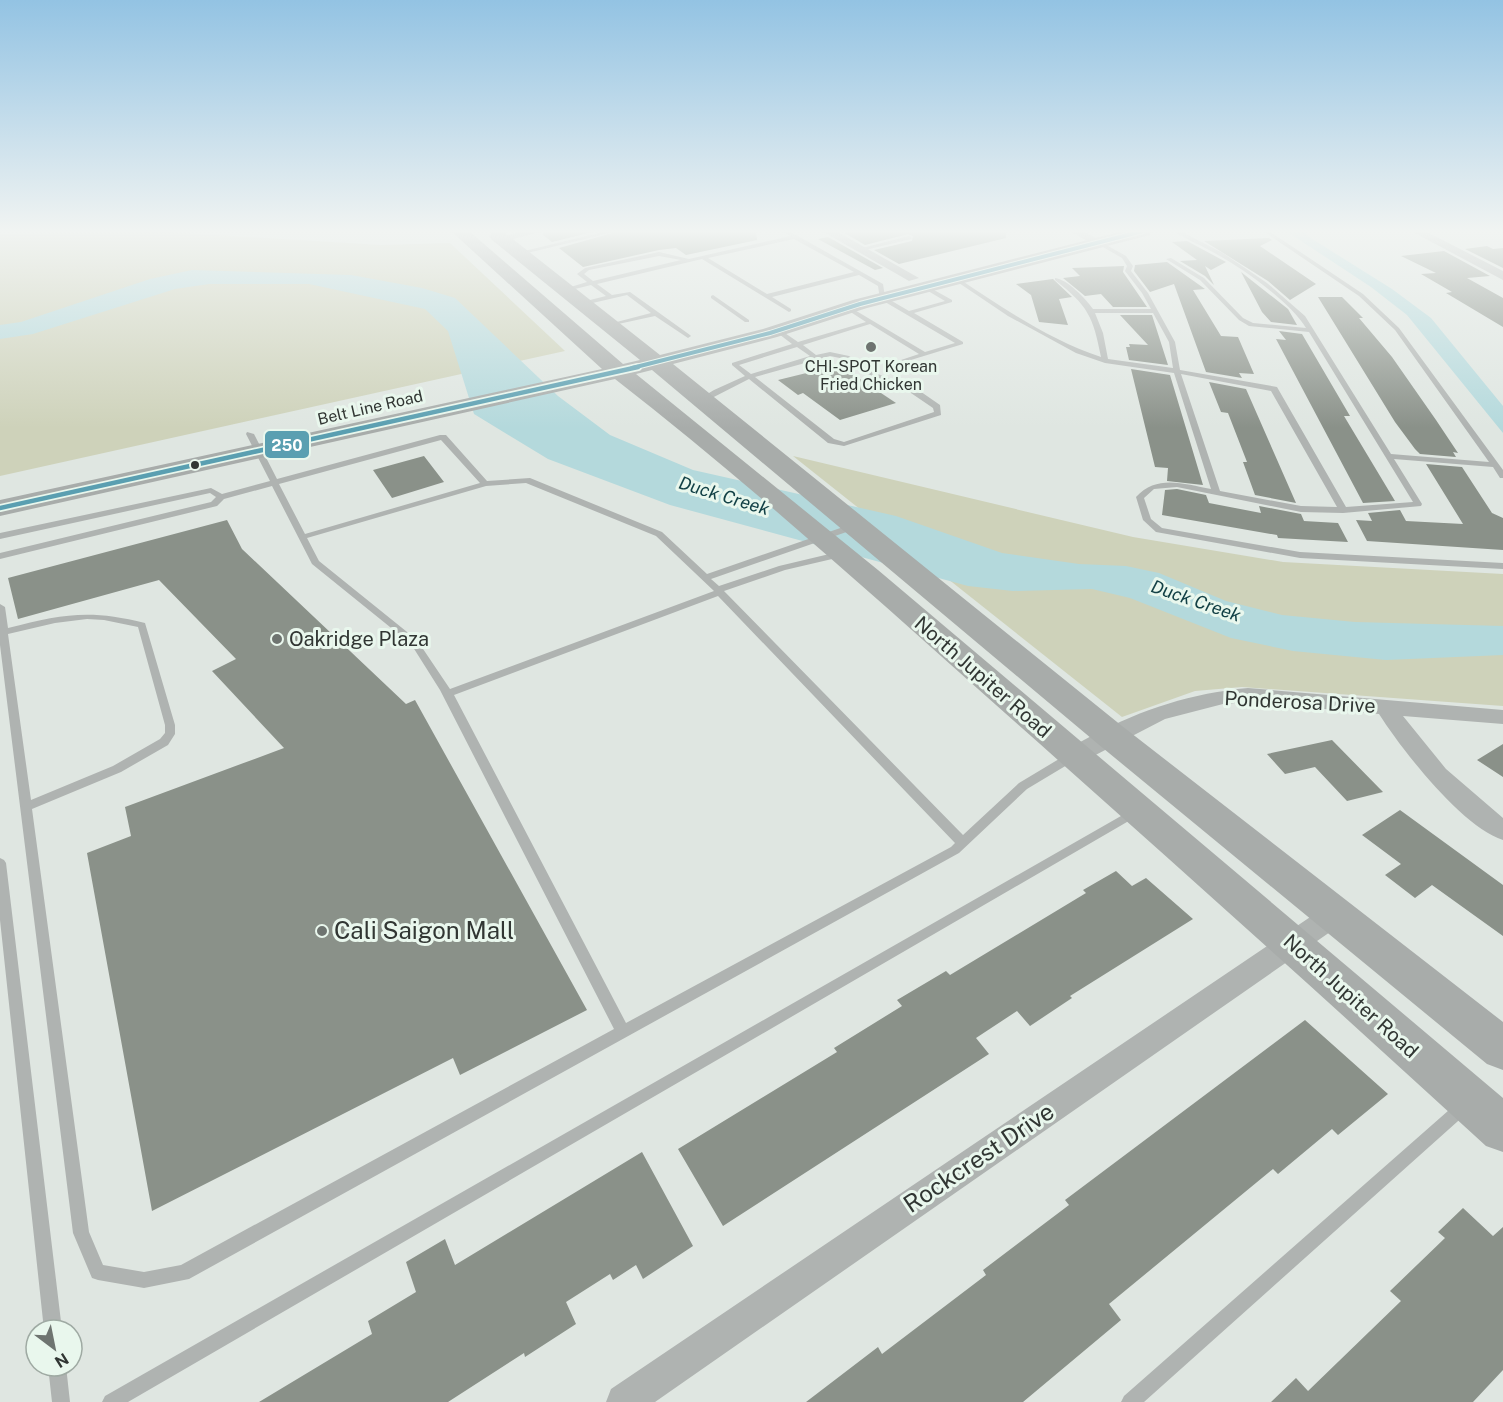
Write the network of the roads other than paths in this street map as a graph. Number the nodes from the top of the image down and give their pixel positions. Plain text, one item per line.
1 (533, 296) edge
2 (576, 296) edge
3 (633, 296) edge
4 (767, 296) edge
5 (859, 296) edge
6 (873, 296) edge
7 (887, 296) edge
8 (942, 296) edge
9 (982, 296) edge
10 (1079, 296) edge
11 (1145, 296) edge
12 (1219, 296) edge
13 (1280, 296) edge
14 (1363, 296) edge
15 (611, 297) edge
16 (713, 297) dead end
17 (584, 303) junction
18 (848, 308) junction
19 (789, 310) junction
20 (1093, 311) junction
21 (1155, 311) junction
22 (908, 313) junction
23 (656, 314) junction
24 (747, 321) junction
25 (871, 322) junction
26 (611, 325) junction
27 (777, 330) junction
28 (1311, 330) junction
29 (688, 336) junction
30 (798, 345) junction
31 (638, 348) junction
32 (924, 354) junction
33 (599, 356) junction
34 (815, 357) junction
35 (1105, 361) junction
36 (657, 362) junction
37 (886, 366) dead end
38 (1177, 371) junction
39 (572, 372) junction
40 (618, 372) junction
41 (749, 376) junction
42 (703, 399) junction
43 (255, 442) junction
44 (1388, 456) junction
45 (1495, 465) junction
46 (1503, 476) edge
47 (277, 482) junction
48 (485, 484) junction
49 (0, 489) edge
50 (1217, 494) junction
51 (221, 497) junction
52 (0, 508) edge
53 (1343, 510) junction
54 (856, 525) junction
55 (0, 536) edge
56 (303, 537) junction
57 (822, 537) junction
58 (842, 554) junction
59 (0, 556) edge
60 (1503, 567) edge
61 (705, 578) junction
62 (719, 591) junction
63 (0, 607) edge
64 (2, 632) edge
65 (447, 694) junction
66 (1386, 707) junction
67 (1503, 717) edge
68 (1110, 735) junction
69 (1074, 756) junction
70 (26, 807) junction
71 (1137, 810) junction
72 (1503, 831) edge
73 (963, 843) junction
74 (0, 863) edge
75 (1334, 915) junction
76 (1292, 943) junction
77 (623, 1032) junction
78 (1503, 1048) edge
79 (1470, 1101) junction
80 (1503, 1129) edge
81 (52, 1318) edge
82 (58, 1378) edge
83 (61, 1402) edge
84 (111, 1402) edge
85 (624, 1402) edge
86 (1130, 1402) edge

1 - 33 main road, North Jupiter Road
2 - 17 main road, North Jupiter Road
3 - 23 lane
4 - 19 lane
5 - 19 main road, Belt Line Road
6 - 18 main road, Belt Line Road
7 - 22 lane
8 - 22 lane
9 - 35 lane
10 - 20 lane
11 - 21 lane
12 - 28 lane
13 - 28 lane
14 - 45 lane
15 - 17 lane
16 - 24 lane
17 - 26 main road, North Jupiter Road
18 - 25 lane
18 - 27 main road, Belt Line Road
19 - 24 main road, Belt Line Road
20 - 21 lane
20 - 35 lane
21 - 38 lane
22 - 32 lane
23 - 26 lane
23 - 29 lane
24 - 29 main road, Belt Line Road
25 - 30 lane
25 - 32 lane
26 - 31 main road, North Jupiter Road
27 - 30 lane
27 - 36 main road, Belt Line Road
28 - 44 lane
29 - 31 main road, Belt Line Road
30 - 34 lane
30 - 41 lane
31 - 33 main road, Belt Line Road
31 - 36 main road, North Jupiter Road
32 - 37 lane
33 - 39 main road, Belt Line Road
33 - 40 main road, North Jupiter Road
34 - 41 lane
34 - 41 lane
35 - 38 lane
36 - 40 main road, Belt Line Road
36 - 42 main road, North Jupiter Road
38 - 50 lane
38 - 53 lane
39 - 40 main road, Belt Line Road
39 - 43 main road, Belt Line Road
40 - 57 main road, North Jupiter Road
41 - 42 lane
42 - 54 main road, North Jupiter Road
43 - 47 lane
43 - 49 main road, Belt Line Road
43 - 52 main road, Belt Line Road
44 - 45 lane
44 - 53 lane
45 - 46 lane
47 - 48 lane
47 - 51 lane
47 - 56 lane
48 - 56 lane
48 - 61 lane
50 - 53 lane
50 - 60 lane
51 - 55 lane
51 - 59 lane
54 - 57 lane
54 - 68 main road, North Jupiter Road
56 - 65 lane
57 - 58 main road, North Jupiter Road
57 - 61 lane
58 - 62 lane
58 - 69 main road, North Jupiter Road
61 - 62 lane
62 - 65 lane
62 - 73 lane
63 - 64 lane
64 - 70 lane
64 - 70 lane
65 - 77 lane
66 - 67 street, Ponderosa Drive
66 - 68 street, Ponderosa Drive
66 - 72 street
68 - 69 street, Ponderosa Drive
68 - 75 main road, North Jupiter Road
69 - 71 main road, North Jupiter Road
69 - 73 lane
70 - 77 lane
71 - 76 main road, North Jupiter Road
71 - 84 lane
73 - 77 lane
74 - 81 lane
75 - 76 street, Rockcrest Drive
75 - 78 main road, North Jupiter Road
76 - 79 main road, North Jupiter Road
76 - 85 street, Rockcrest Drive
79 - 80 main road, North Jupiter Road
79 - 86 lane
82 - 83 lane

